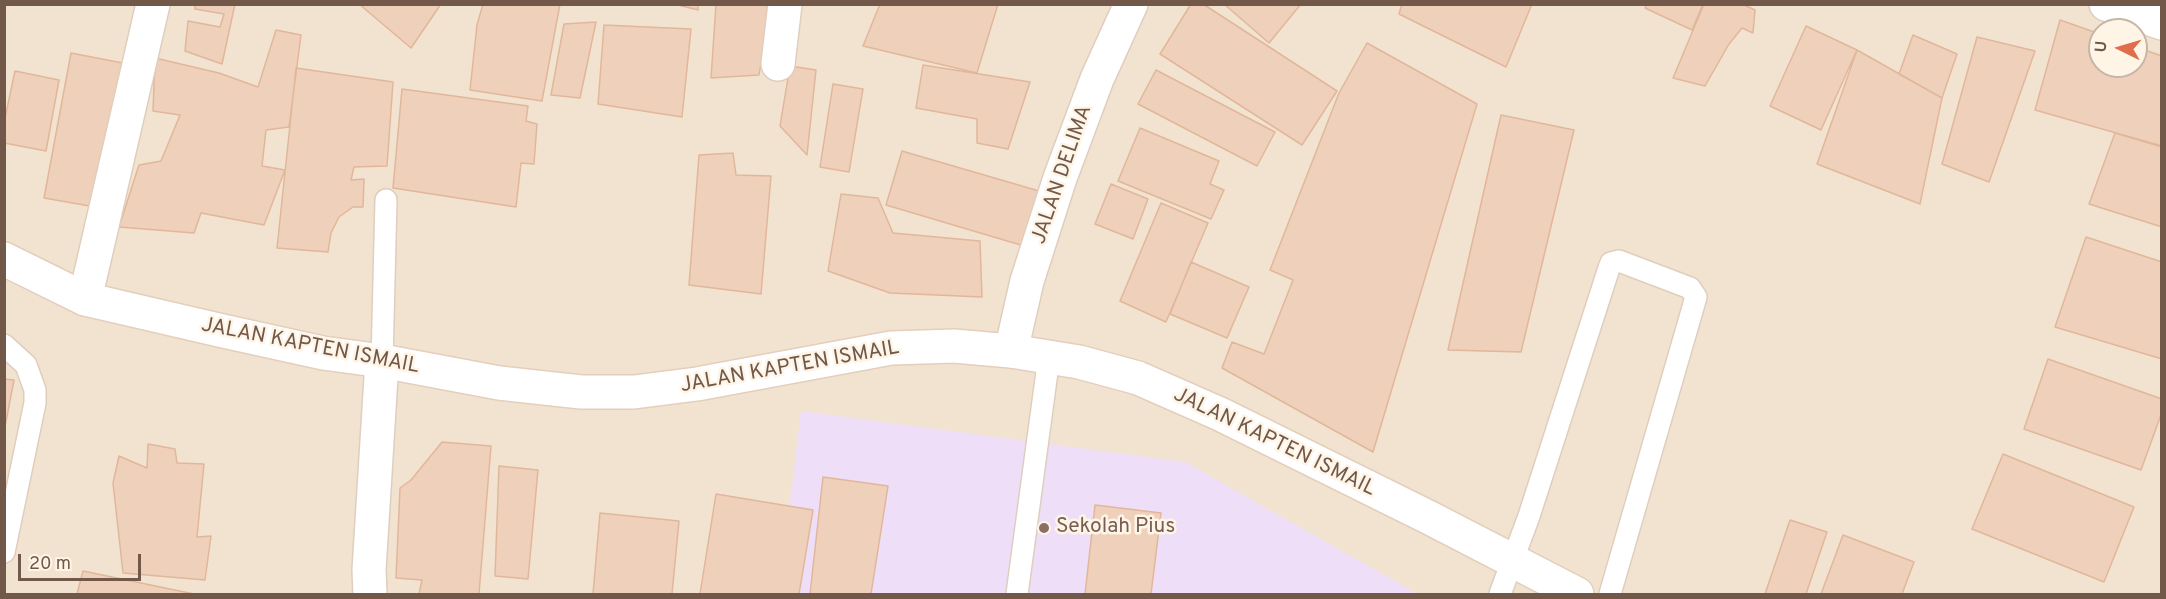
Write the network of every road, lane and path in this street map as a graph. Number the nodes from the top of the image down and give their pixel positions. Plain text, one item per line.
1 (153, 4) edge
2 (785, 4) edge
3 (1131, 4) edge
4 (2106, 4) edge
5 (2162, 23) edge
6 (778, 64) dead end
7 (386, 200) dead end
8 (4, 259) edge
9 (85, 299) junction
10 (4, 345) edge
11 (1011, 351) junction
12 (1049, 357) junction
13 (382, 361) junction
14 (4, 552) edge
15 (1512, 561) junction
16 (370, 594) edge
17 (1017, 594) edge
18 (1500, 594) edge
19 (1577, 594) edge
20 (1610, 594) edge

1 - 9 street
2 - 6 street
3 - 11 street, JALAN DELIMA
4 - 5 street
7 - 13 lane
8 - 9 street, JALAN KAPTEN ISMAIL
9 - 13 street, JALAN KAPTEN ISMAIL
10 - 14 lane
11 - 12 street, JALAN KAPTEN ISMAIL
11 - 13 street, JALAN KAPTEN ISMAIL
12 - 15 street, JALAN KAPTEN ISMAIL
12 - 17 lane
13 - 16 street
15 - 18 lane
15 - 19 street, JALAN KAPTEN ISMAIL
15 - 20 lane

